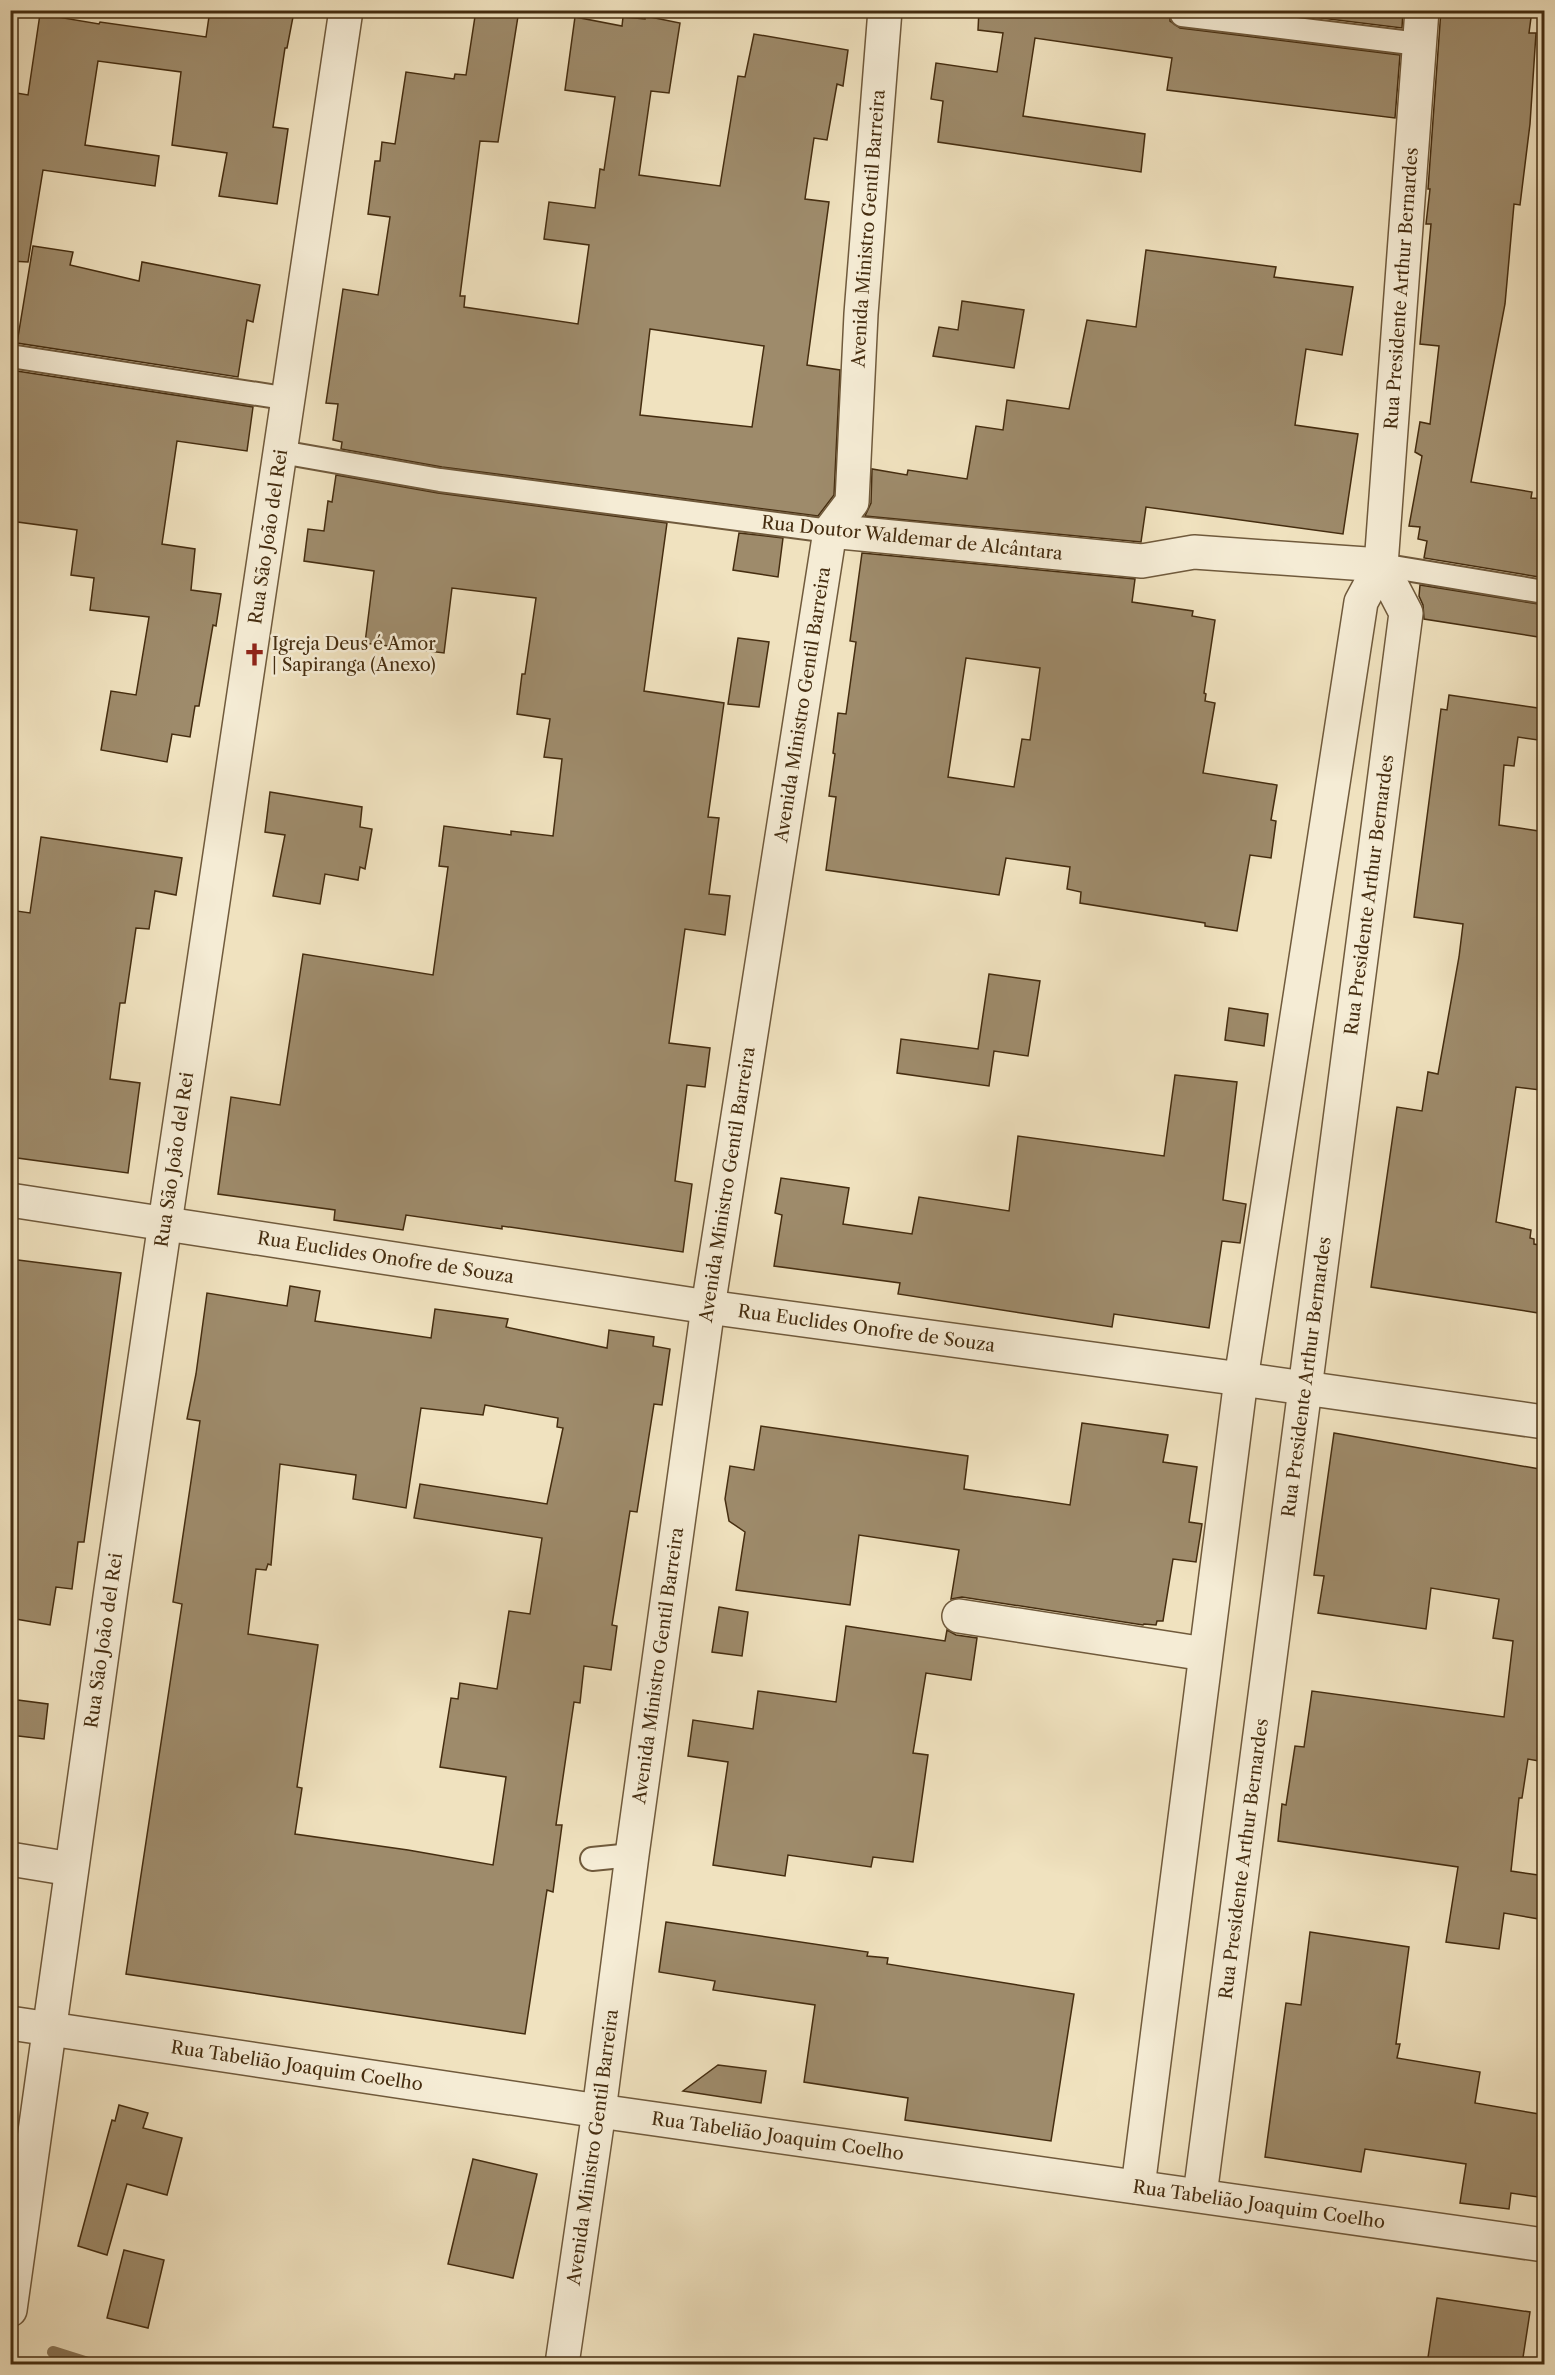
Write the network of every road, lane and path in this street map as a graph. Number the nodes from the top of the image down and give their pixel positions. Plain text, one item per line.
1 (346, 10) edge
2 (885, 10) edge
3 (1422, 10) edge
4 (1182, 15) dead end
5 (1419, 44) junction
6 (10, 356) edge
7 (290, 399) junction
8 (281, 452) junction
9 (830, 531) junction
10 (1381, 566) junction
11 (1545, 592) edge
12 (10, 1200) edge
13 (165, 1223) junction
14 (708, 1306) junction
15 (1241, 1379) junction
16 (1306, 1388) junction
17 (1545, 1422) edge
18 (958, 1616) dead end
19 (1205, 1654) junction
20 (632, 1855) junction
21 (10, 1859) edge
22 (592, 1859) dead end
23 (71, 1869) junction
24 (10, 2023) edge
25 (48, 2029) junction
26 (599, 2111) junction
27 (1138, 2187) junction
28 (1200, 2195) junction
29 (1545, 2245) edge
30 (10, 2310) edge
31 (562, 2364) edge

1 - 7 street, Rua São João del Rei
2 - 9 street, Avenida Ministro Gentil Barreira
3 - 5 street, Rua Presidente Arthur Bernardes
4 - 5 lane
5 - 10 street, Rua Presidente Arthur Bernardes
6 - 7 lane
7 - 8 street, Rua São João del Rei
8 - 9 lane, Rua Doutor Waldemar de Alcântara
8 - 13 street, Rua São João del Rei
9 - 10 street, Rua Doutor Waldemar de Alcântara
9 - 14 street, Avenida Ministro Gentil Barreira
10 - 11 lane, Rua Doutor Waldemar de Alcântara
10 - 15 street, Rua Presidente Arthur Bernardes
10 - 16 street, Rua Presidente Arthur Bernardes
12 - 13 street, Rua Euclides Onofre de Souza
13 - 14 street, Rua Euclides Onofre de Souza
13 - 23 street, Rua São João del Rei
14 - 15 street, Rua Euclides Onofre de Souza
14 - 20 street, Avenida Ministro Gentil Barreira
15 - 16 street, Rua Euclides Onofre de Souza
15 - 19 street, Rua Presidente Arthur Bernardes
16 - 17 street, Rua Euclides Onofre de Souza
16 - 28 street, Rua Presidente Arthur Bernardes
18 - 19 street
19 - 27 street, Rua Presidente Arthur Bernardes
20 - 22 lane
20 - 26 street, Avenida Ministro Gentil Barreira
21 - 23 street
23 - 25 street, Rua São João del Rei
24 - 25 street, Rua Tabelião Joaquim Coelho
25 - 26 street, Rua Tabelião Joaquim Coelho
25 - 30 street, Rua São João del Rei
26 - 27 street, Rua Tabelião Joaquim Coelho
26 - 31 street, Avenida Ministro Gentil Barreira
27 - 28 street, Rua Tabelião Joaquim Coelho
28 - 29 street, Rua Tabelião Joaquim Coelho

